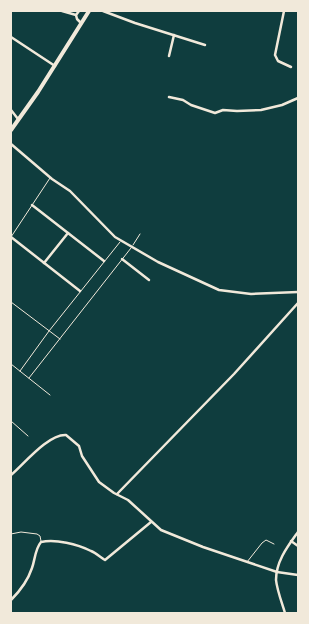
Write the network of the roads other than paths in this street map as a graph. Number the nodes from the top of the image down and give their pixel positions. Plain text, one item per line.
1 (62, 11) edge
2 (79, 11) edge
3 (90, 11) edge
4 (103, 11) edge
5 (284, 11) edge
6 (76, 15) junction
7 (82, 24) junction
8 (174, 35) junction
9 (11, 37) edge
10 (205, 45) dead end
11 (169, 56) dead end
12 (55, 66) junction
13 (291, 67) dead end
14 (169, 97) dead end
15 (298, 98) edge
16 (11, 110) edge
17 (18, 120) junction
18 (11, 130) edge
19 (11, 144) edge
20 (51, 178) junction
21 (32, 206) junction
22 (68, 233) junction
23 (140, 234) dead end
24 (11, 238) edge
25 (121, 241) junction
26 (131, 247) junction
27 (122, 259) junction
28 (104, 262) junction
29 (44, 263) junction
30 (150, 280) dead end
31 (80, 291) junction
32 (298, 292) edge
33 (11, 302) edge
34 (298, 303) edge
35 (49, 331) junction
36 (61, 339) junction
37 (11, 364) edge
38 (20, 371) junction
39 (29, 378) junction
40 (50, 395) dead end
41 (11, 421) edge
42 (28, 436) dead end
43 (11, 475) edge
44 (116, 494) junction
45 (152, 522) junction
46 (298, 532) edge
47 (11, 534) edge
48 (291, 541) junction
49 (41, 542) junction
50 (274, 544) dead end
51 (298, 546) edge
52 (247, 562) junction
53 (277, 572) junction
54 (298, 574) edge
55 (11, 600) edge
56 (285, 613) edge

1 - 6 street
2 - 6 street
3 - 7 highway
4 - 8 street
5 - 13 street
6 - 7 street
7 - 12 highway
8 - 10 street
8 - 11 street
9 - 12 street
12 - 17 highway
14 - 15 street
16 - 17 street
17 - 18 highway
19 - 20 street
20 - 21 lane
20 - 25 street
21 - 22 street
21 - 24 lane
22 - 28 street
22 - 29 street
23 - 26 lane
24 - 29 street
25 - 26 street
25 - 28 lane
26 - 27 lane
26 - 32 street
27 - 30 street
27 - 36 lane
28 - 31 lane
29 - 31 street
31 - 35 lane
33 - 35 lane
34 - 44 street
35 - 36 lane
35 - 38 lane
36 - 39 lane
37 - 38 lane
38 - 39 lane
39 - 40 lane
41 - 42 lane
43 - 44 street
44 - 45 street
45 - 49 street
45 - 52 street
46 - 48 street
47 - 49 lane
48 - 51 street
48 - 53 street
49 - 55 street
50 - 52 lane
52 - 53 street
53 - 54 street
53 - 56 street

